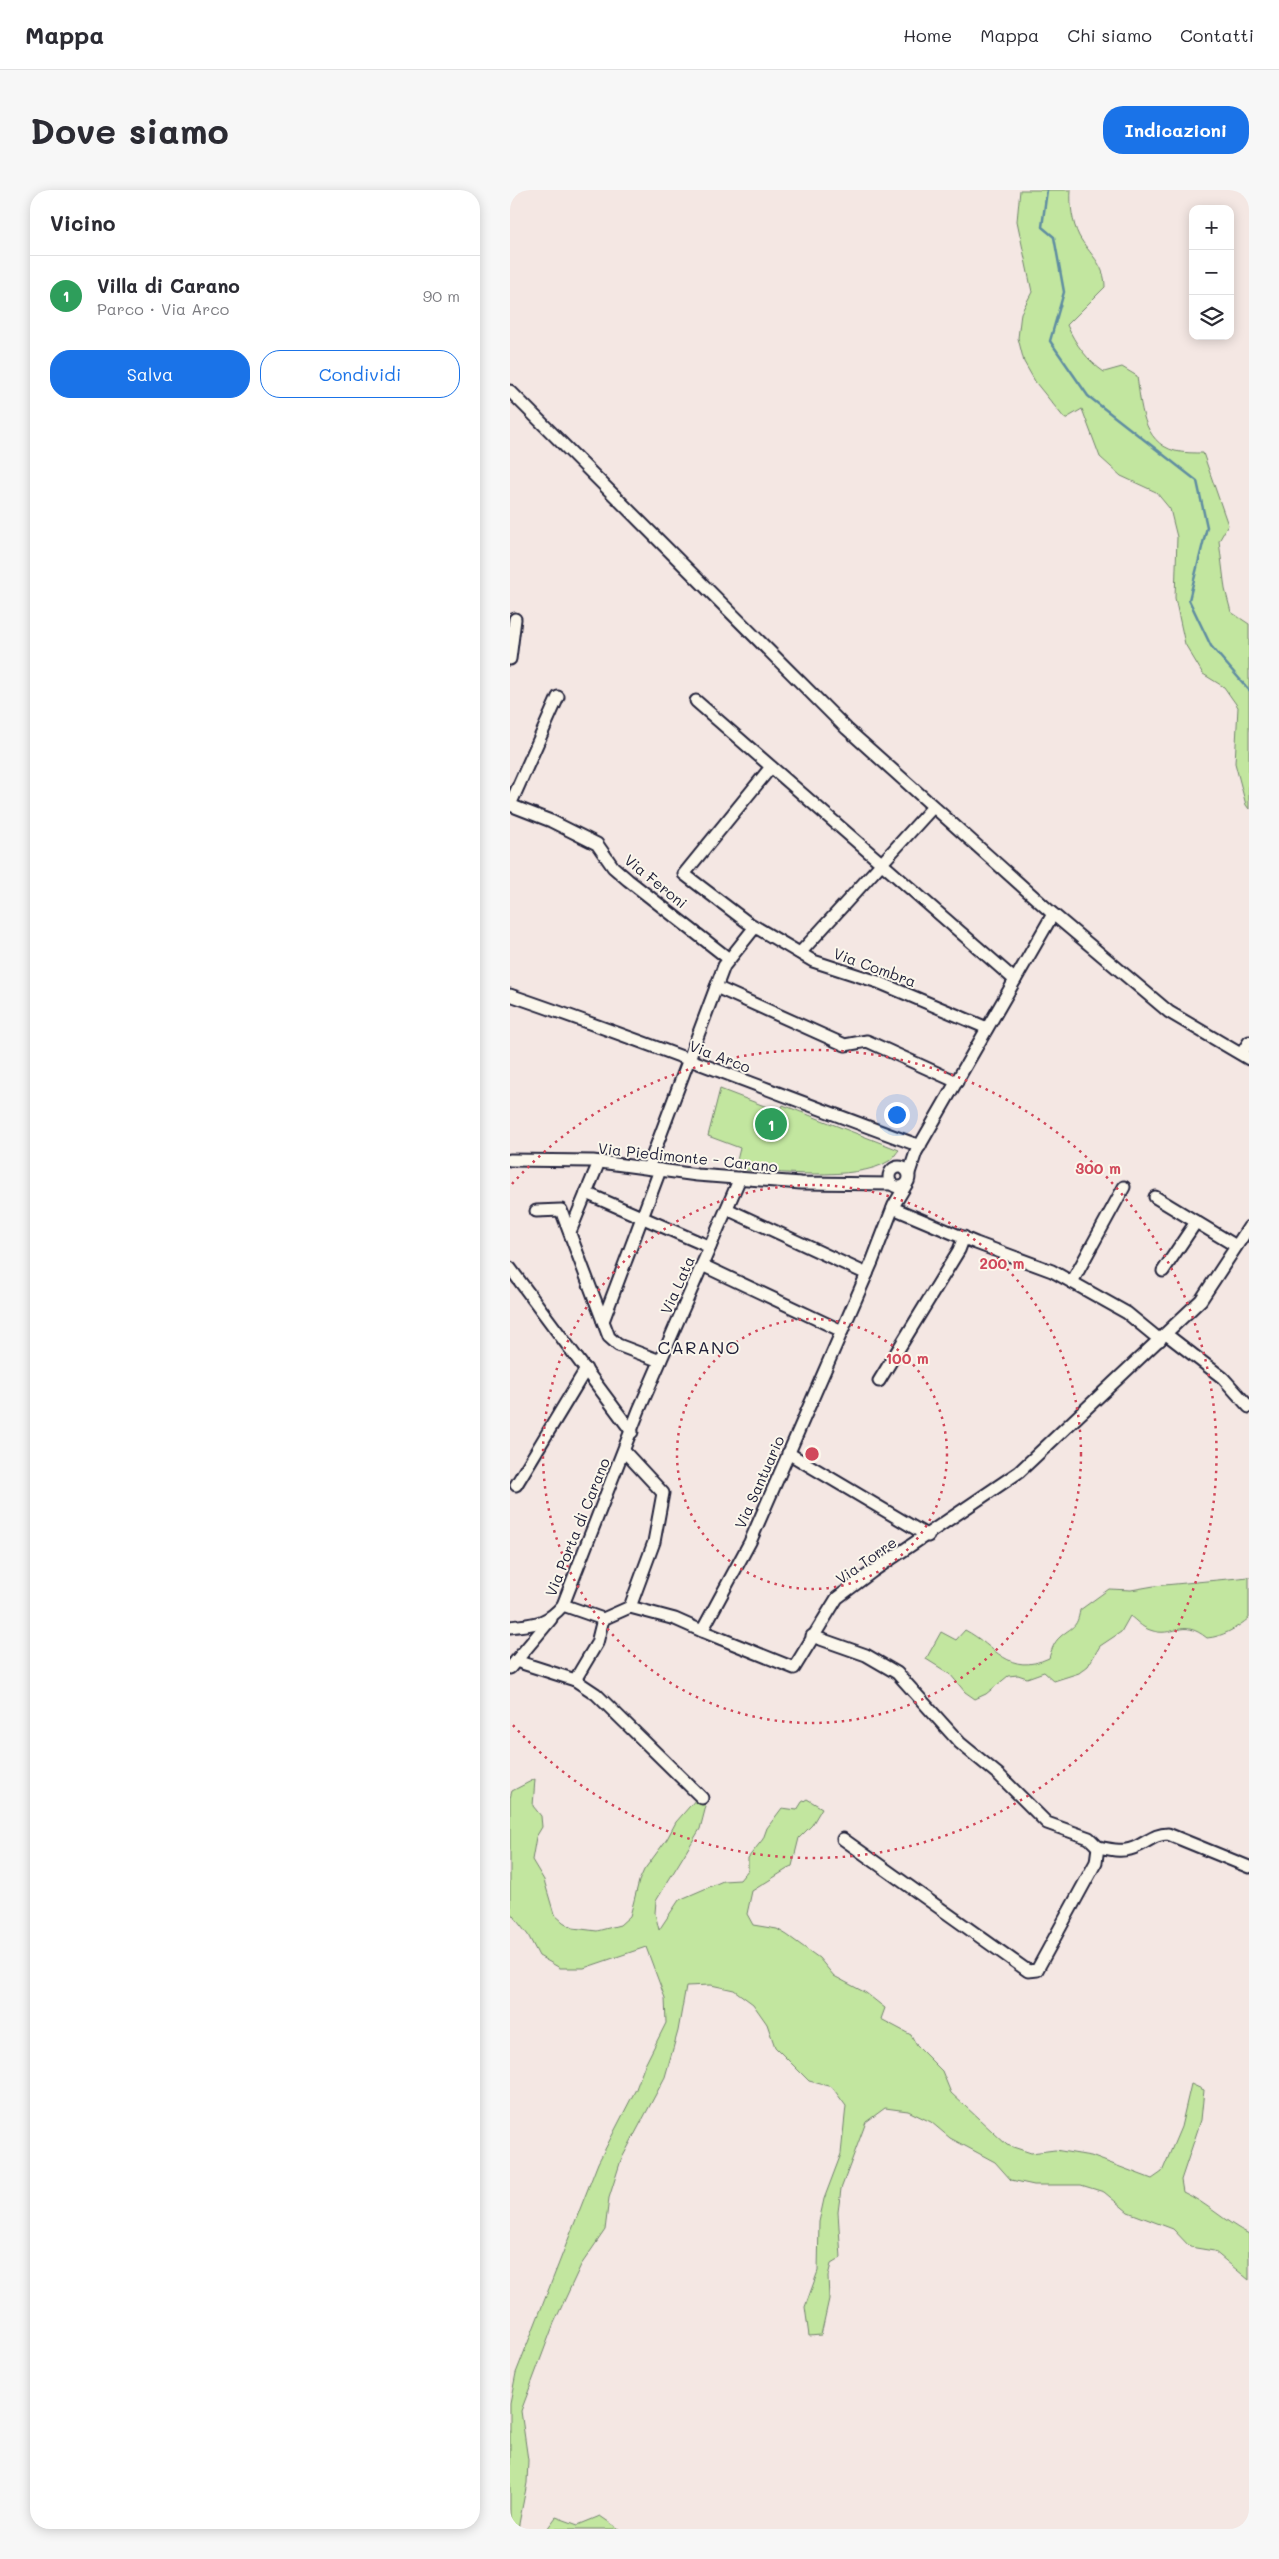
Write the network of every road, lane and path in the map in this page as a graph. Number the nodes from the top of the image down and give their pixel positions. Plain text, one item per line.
1 (510, 392) edge
2 (515, 619) dead end
3 (510, 659) edge
4 (558, 697) dead end
5 (696, 701) dead end
6 (771, 767) junction
7 (510, 805) edge
8 (933, 806) junction
9 (883, 864) junction
10 (1052, 914) junction
11 (756, 927) junction
12 (800, 953) junction
13 (729, 959) junction
14 (1015, 980) junction
15 (716, 987) junction
16 (510, 995) edge
17 (987, 1028) junction
18 (1249, 1042) edge
19 (1245, 1056) edge
20 (689, 1060) junction
21 (957, 1082) junction
22 (918, 1149) junction
23 (510, 1160) edge
24 (599, 1162) junction
25 (648, 1168) junction
26 (660, 1170) junction
27 (905, 1170) junction
28 (890, 1172) junction
29 (740, 1178) junction
30 (864, 1182) junction
31 (898, 1185) junction
32 (1124, 1187) dead end
33 (586, 1193) junction
34 (1155, 1197) dead end
35 (893, 1206) junction
36 (727, 1209) junction
37 (536, 1211) dead end
38 (642, 1218) junction
39 (1196, 1222) junction
40 (1249, 1227) edge
41 (570, 1232) junction
42 (964, 1238) junction
43 (1236, 1246) junction
44 (710, 1247) junction
45 (702, 1265) junction
46 (510, 1268) edge
47 (1163, 1270) dead end
48 (867, 1274) junction
49 (1072, 1282) junction
50 (603, 1321) junction
51 (842, 1331) junction
52 (1163, 1337) junction
53 (660, 1361) junction
54 (586, 1368) junction
55 (879, 1381) dead end
56 (1249, 1406) edge
57 (632, 1432) junction
58 (624, 1451) junction
59 (788, 1453) junction
60 (516, 1485) dead end
61 (928, 1536) junction
62 (563, 1605) junction
63 (630, 1606) junction
64 (554, 1616) junction
65 (603, 1619) junction
66 (510, 1627) edge
67 (702, 1631) junction
68 (812, 1636) junction
69 (513, 1664) edge
70 (575, 1680) junction
71 (702, 1798) dead end
72 (843, 1839) dead end
73 (1098, 1847) junction
74 (1249, 1867) edge

1 - 8 street
2 - 3 street
4 - 7 street
5 - 6 street
6 - 9 street
6 - 11 street, Via Combra
7 - 13 street, Via Feroni
8 - 9 street
8 - 10 street
9 - 12 street
9 - 14 street
10 - 14 street
10 - 19 street
11 - 12 street, Via Combra
11 - 13 street
12 - 17 street, Via Combra
13 - 15 street
14 - 17 street
15 - 20 street
15 - 21 street
16 - 20 street, Via Arco
17 - 21 street
18 - 19 street
20 - 22 street, Via Arco
20 - 25 street
21 - 22 street
22 - 27 street
23 - 24 street, Via Piedimonte - Carano
24 - 25 street, Via Piedimonte - Carano
24 - 33 street
25 - 26 street, Via Piedimonte - Carano
26 - 29 street, Via Piedimonte - Carano
26 - 38 street
27 - 28 street
27 - 31 street
28 - 30 street, Via Piedimonte - Carano
28 - 31 street
29 - 30 street, Via Piedimonte - Carano
29 - 36 street, Via Lata
30 - 31 street, Via Piedimonte - Carano
31 - 35 street, Via Santuario
32 - 49 street
33 - 38 street
33 - 41 street
34 - 39 street
35 - 42 street
35 - 48 street, Via Santuario
36 - 44 street, Via Lata
36 - 48 street
37 - 41 street
38 - 44 street
38 - 50 street
39 - 43 street
39 - 47 street
40 - 43 street
41 - 50 street
42 - 49 street
42 - 55 street
43 - 52 street
44 - 45 street, Via Lata
45 - 51 street
45 - 53 street, Via Lata
46 - 54 street
48 - 51 street, Via Santuario
49 - 52 street
50 - 53 street
51 - 59 street, Via Santuario
52 - 56 street
52 - 61 street
53 - 57 street, Via Lata
54 - 57 street
54 - 60 street
57 - 58 street, Via Porta di Carano
58 - 62 street, Via Porta di Carano
58 - 63 street
59 - 61 street, Via Torre
59 - 67 street, Via Santuario
61 - 68 street, Via Torre
62 - 64 street, Via Porta di Carano
62 - 65 street
63 - 65 street
63 - 67 street
64 - 66 street, Via Porta di Carano
64 - 69 street
65 - 70 street
67 - 68 street, Via Torre
68 - 73 street
69 - 70 street
70 - 71 street
72 - 73 street
73 - 74 street

